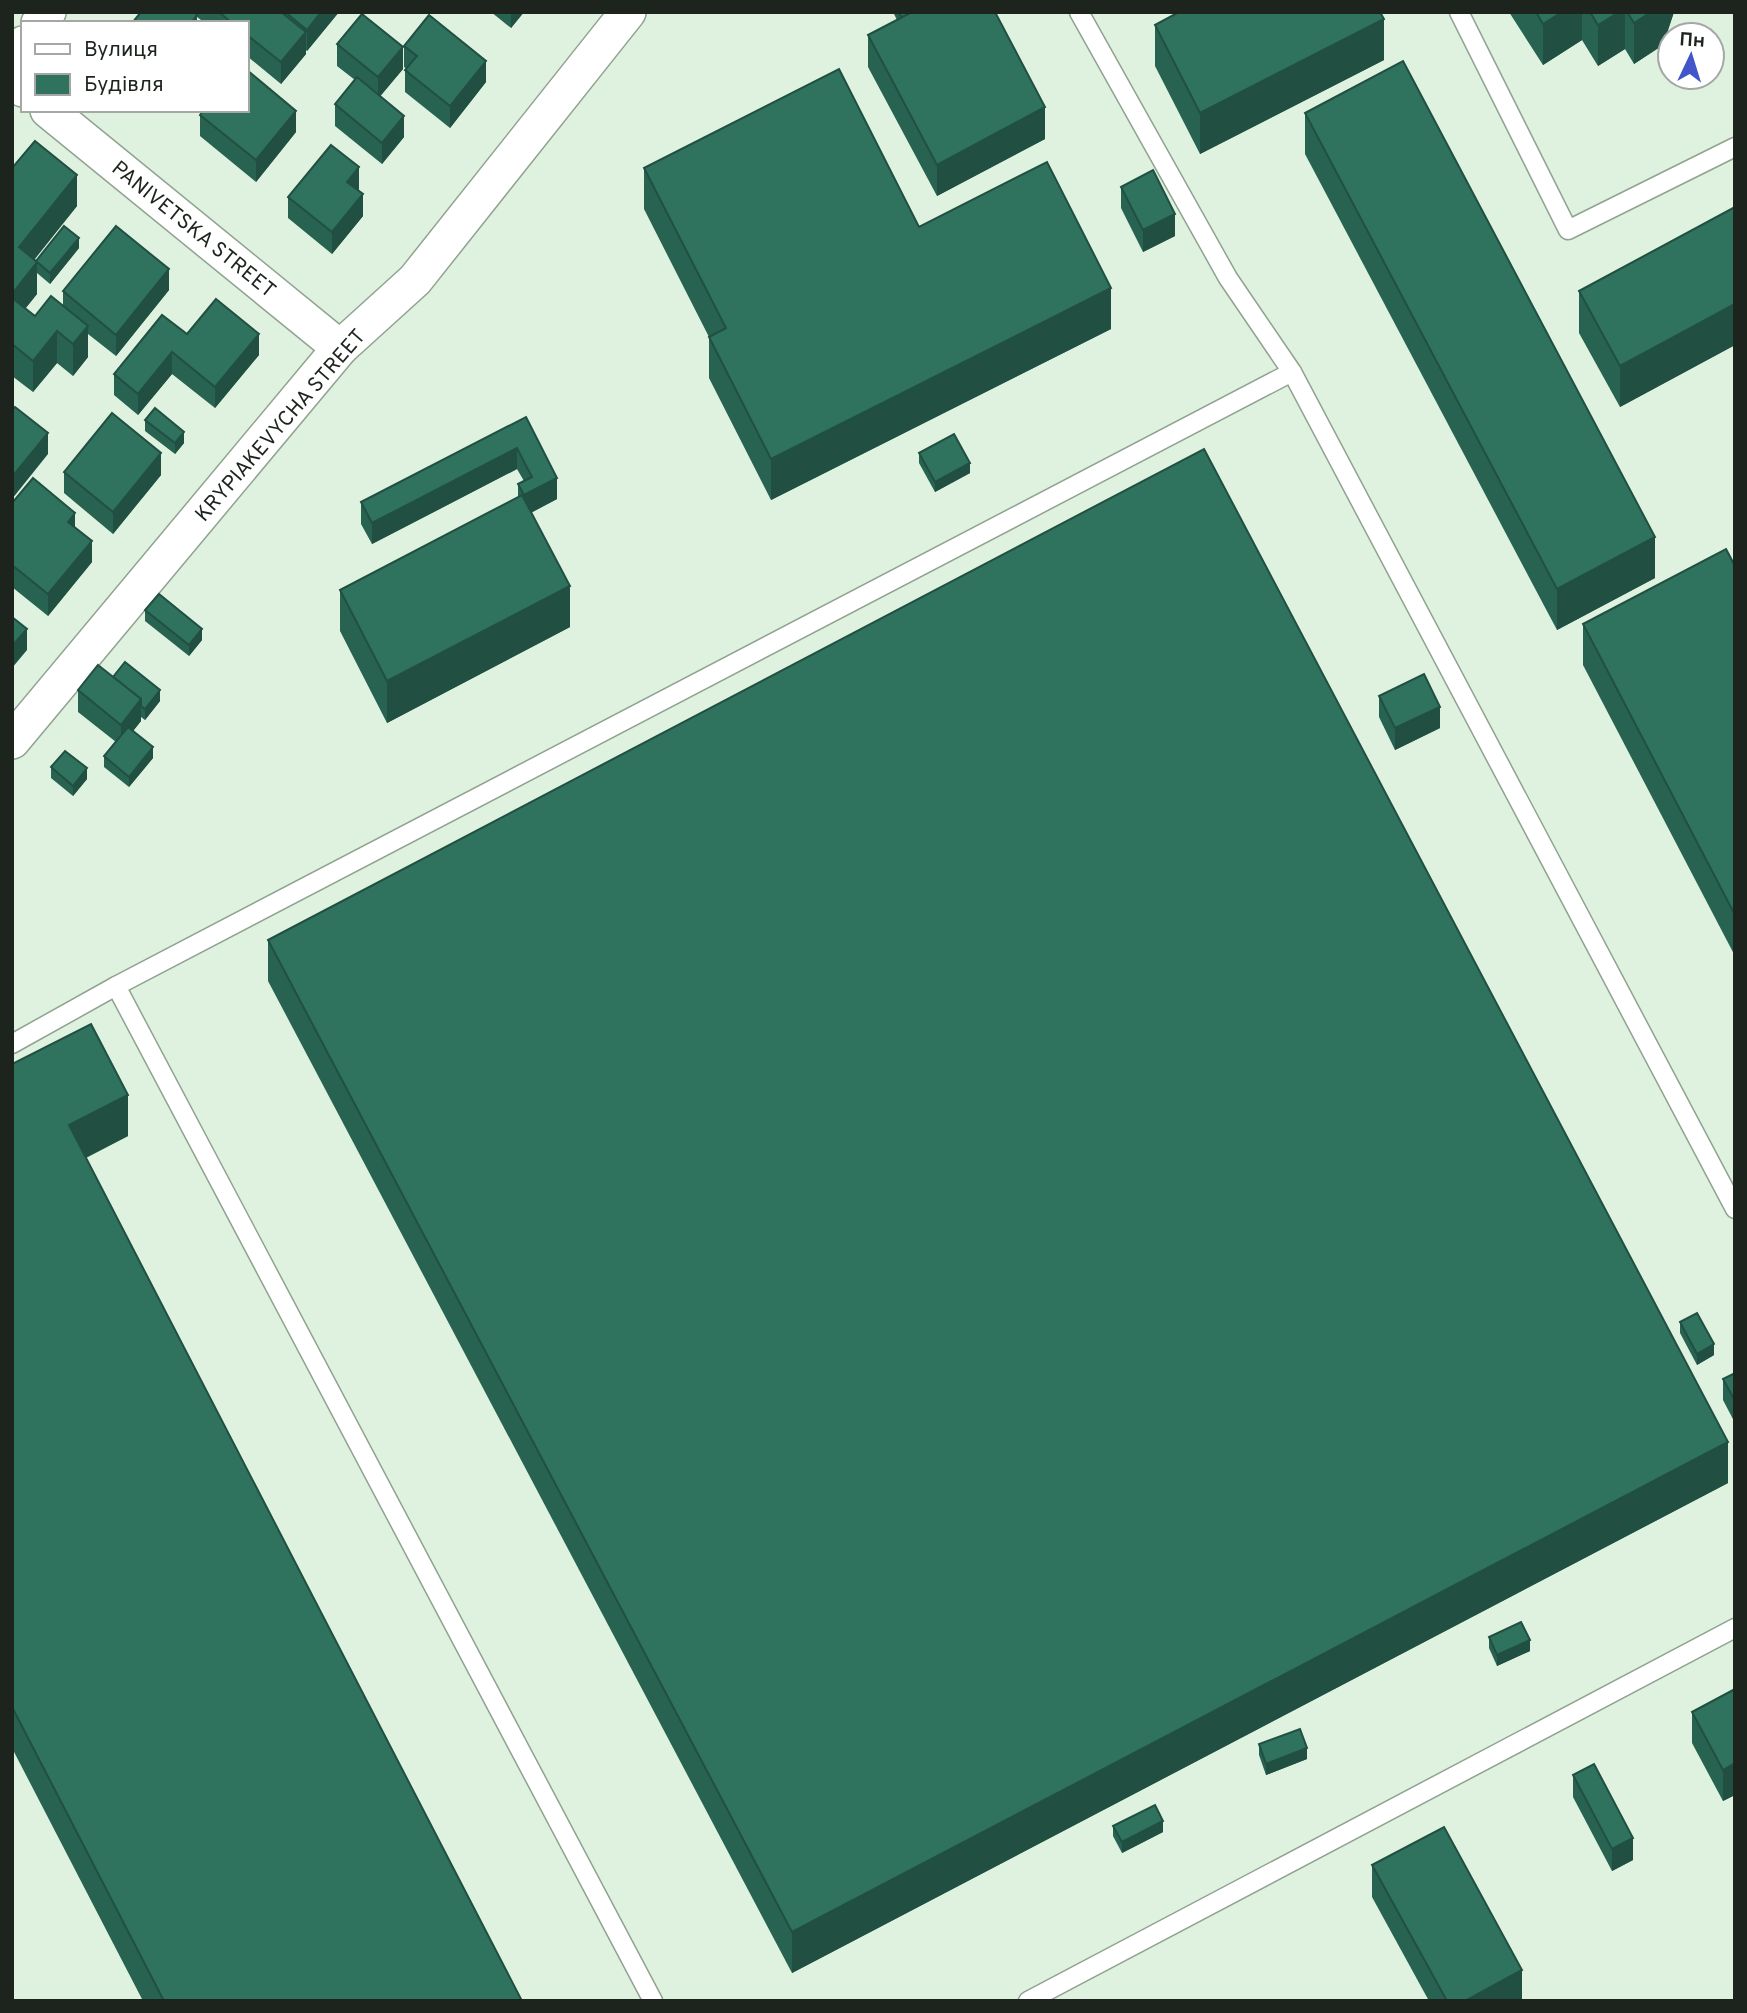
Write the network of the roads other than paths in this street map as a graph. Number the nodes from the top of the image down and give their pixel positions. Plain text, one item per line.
1 (628, 12) edge
2 (1079, 12) edge
3 (1459, 12) edge
4 (50, 112) edge
5 (1735, 147) edge
6 (340, 348) junction
7 (1292, 372) junction
8 (12, 741) edge
9 (116, 986) junction
10 (12, 1044) edge
11 (1735, 1209) edge
12 (1735, 1628) edge
13 (653, 2001) edge
14 (1028, 2001) edge

1 - 6 street, KRYPIAKEVYCHA STREET
2 - 7 lane
3 - 5 lane
4 - 6 street, PANIVETSKA STREET
6 - 8 street, KRYPIAKEVYCHA STREET
7 - 9 lane
7 - 11 lane
9 - 10 lane
9 - 13 lane
12 - 14 lane

